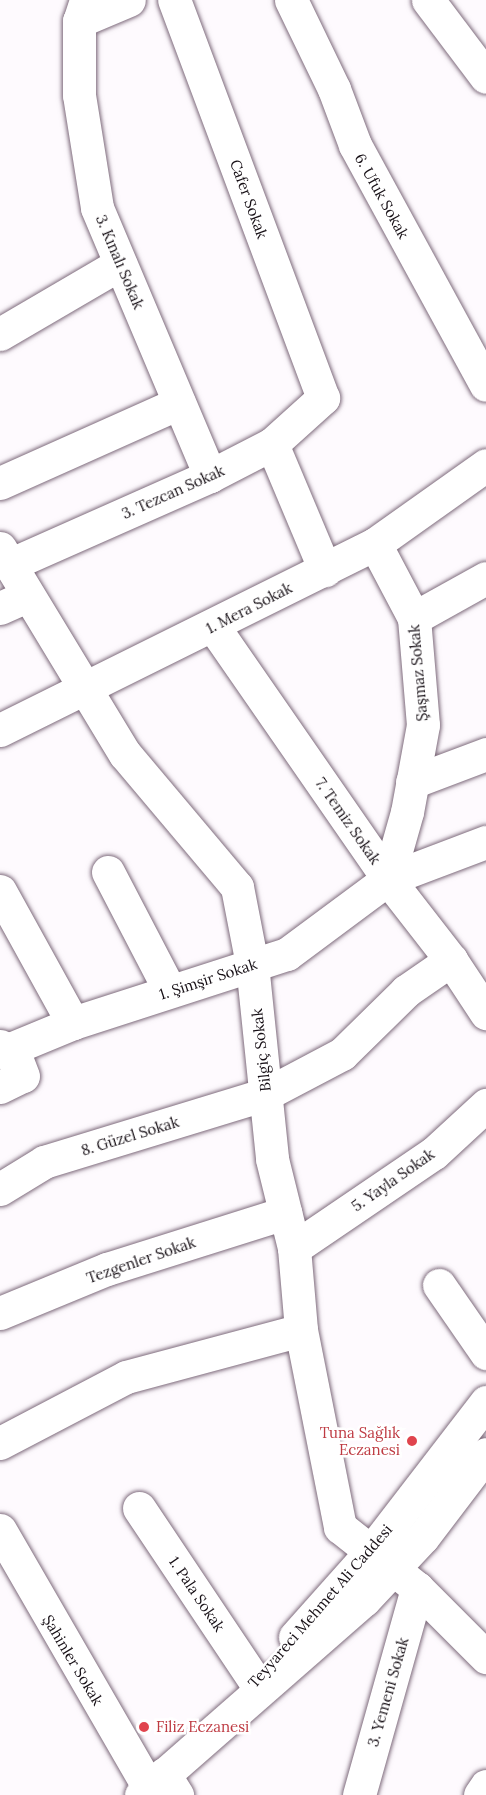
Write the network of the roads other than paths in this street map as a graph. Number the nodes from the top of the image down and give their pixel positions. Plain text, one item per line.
1 (129, 0) edge
2 (174, 0) edge
3 (291, 0) edge
4 (428, 0) edge
5 (82, 11) edge
6 (486, 77) edge
7 (120, 264) junction
8 (0, 334) edge
9 (482, 369) edge
10 (323, 398) joint
11 (179, 403) junction
12 (272, 444) junction
13 (486, 465) edge
14 (210, 476) junction
15 (0, 483) edge
16 (375, 544) junction
17 (5, 556) edge
18 (325, 570) junction
19 (486, 578) edge
20 (13, 602) edge
21 (414, 618) junction
22 (213, 626) junction
23 (87, 690) junction
24 (0, 730) edge
25 (486, 754) edge
26 (412, 782) junction
27 (486, 842) edge
28 (108, 872) dead end
29 (388, 879) junction
30 (0, 891) edge
31 (451, 960) junction
32 (252, 964) junction
33 (170, 991) junction
34 (486, 1014) edge
35 (73, 1023) junction
36 (5, 1049) edge
37 (0, 1087) edge
38 (266, 1094) junction
39 (486, 1105) edge
40 (0, 1189) edge
41 (285, 1213) junction
42 (294, 1248) junction
43 (438, 1285) dead end
44 (0, 1313) edge
45 (301, 1330) junction
46 (486, 1353) edge
47 (486, 1402) edge
48 (0, 1443) edge
49 (486, 1454) edge
50 (139, 1508) dead end
51 (0, 1530) edge
52 (393, 1571) junction
53 (486, 1657) edge
54 (255, 1681) junction
55 (194, 1749) junction
56 (486, 1786) edge
57 (158, 1788) edge
58 (359, 1795) edge
59 (480, 1795) edge

1 - 5 street
2 - 10 street, Cafer Sokak
3 - 9 street, 6. Ufuk Sokak
4 - 6 street
5 - 7 street, 3. Kınalı Sokak
7 - 8 street
7 - 11 street, 3. Kınalı Sokak
10 - 12 street, 3. Tezcan Sokak
11 - 14 street, 3. Kınalı Sokak
11 - 15 street
12 - 14 street, 3. Tezcan Sokak
12 - 18 street
13 - 16 street, 1. Mera Sokak
14 - 17 street, 3. Tezcan Sokak
16 - 18 street, 1. Mera Sokak
16 - 21 street, Şaşmaz Sokak
17 - 20 street, Bilgiç Sokak
18 - 22 street, 1. Mera Sokak
19 - 21 street
20 - 23 street, Bilgiç Sokak
21 - 26 street, Şaşmaz Sokak
22 - 23 street, 1. Mera Sokak
22 - 29 street, 7. Temiz Sokak
23 - 24 street, 1. Mera Sokak
23 - 32 street, Bilgiç Sokak
25 - 26 street
26 - 29 street, Şaşmaz Sokak
27 - 29 street, 1. Şimşir Sokak
28 - 33 street
29 - 31 street, 7. Temiz Sokak
29 - 32 street, 1. Şimşir Sokak
30 - 35 street
31 - 34 street, 7. Temiz Sokak
31 - 38 street, 8. Güzel Sokak
32 - 33 street, 1. Şimşir Sokak
32 - 38 street, Bilgiç Sokak
33 - 35 street, 1. Şimşir Sokak
35 - 36 street, 1. Şimşir Sokak
36 - 37 street, 1. Şimşir Sokak
38 - 40 street, 8. Güzel Sokak
38 - 41 street, Bilgiç Sokak
39 - 42 street, 5. Yayla Sokak
41 - 42 street, Bilgiç Sokak
41 - 44 street, Tezgenler Sokak
42 - 45 street, Bilgiç Sokak
43 - 46 street
45 - 48 street
45 - 52 street, Bilgiç Sokak
47 - 52 street, Teyyareci Mehmet Ali Caddesi
49 - 52 street, Teyyareci Mehmet Ali Caddesi
50 - 54 street, 1. Pala Sokak
51 - 57 street, Şahinler Sokak
52 - 53 street, Bilgiç Sokak
52 - 54 street, Teyyareci Mehmet Ali Caddesi
52 - 55 street, Teyyareci Mehmet Ali Caddesi
52 - 58 street, 3. Yemeni Sokak
54 - 55 street, Teyyareci Mehmet Ali Caddesi
55 - 57 street, Teyyareci Mehmet Ali Caddesi
56 - 59 street

